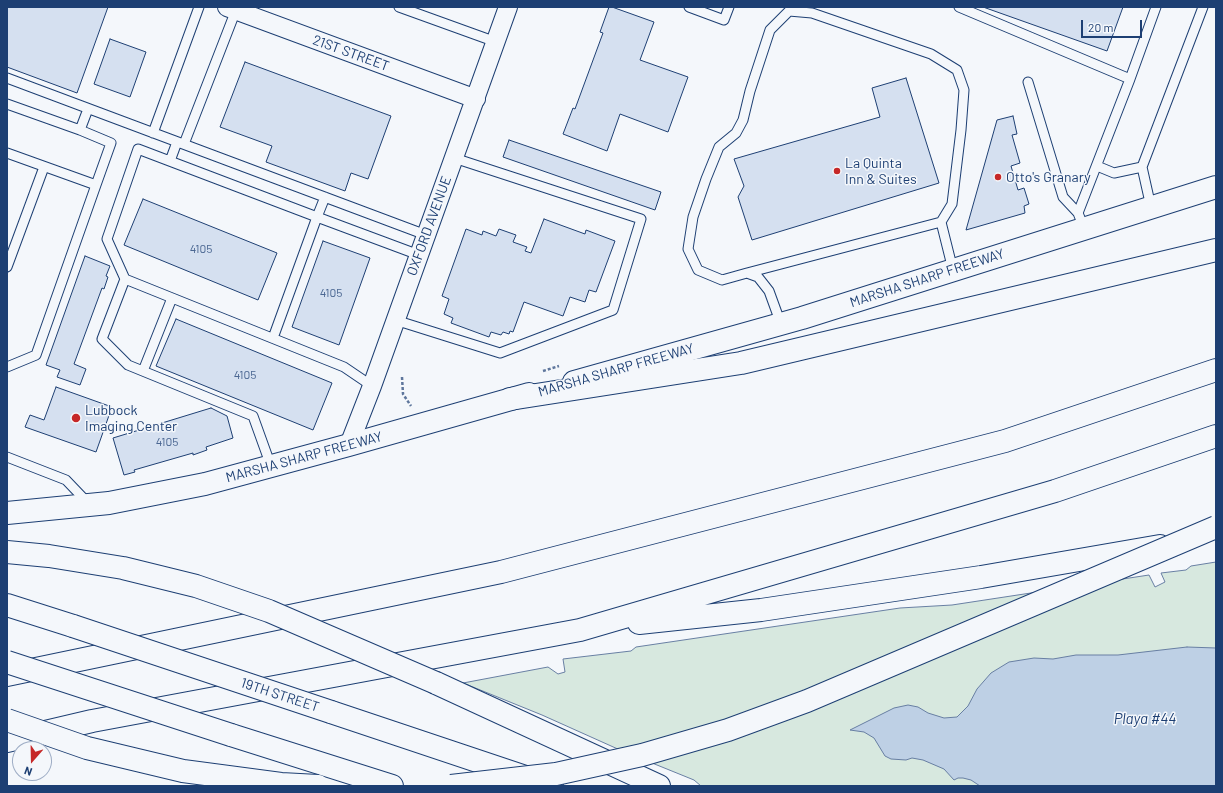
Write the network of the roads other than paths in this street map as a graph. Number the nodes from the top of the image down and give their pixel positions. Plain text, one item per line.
1 (199, 7) edge
2 (399, 7) edge
3 (508, 7) edge
4 (690, 7) edge
5 (729, 7) edge
6 (959, 7) edge
7 (1156, 7) edge
8 (1203, 7) edge
9 (232, 9) edge
10 (496, 42) junction
11 (7, 78) edge
12 (1130, 78) junction
13 (1028, 82) dead end
14 (476, 99) junction
15 (7, 104) edge
16 (88, 109) junction
17 (80, 130) junction
18 (153, 133) junction
19 (181, 143) junction
20 (7, 153) edge
21 (454, 158) junction
22 (170, 161) junction
23 (1097, 166) junction
24 (44, 167) junction
25 (1142, 167) junction
26 (96, 185) junction
27 (1216, 187) edge
28 (325, 197) junction
29 (1151, 207) junction
30 (317, 217) junction
31 (1081, 221) junction
32 (940, 222) junction
33 (426, 235) junction
34 (1216, 250) edge
35 (419, 255) junction
36 (7, 267) edge
37 (953, 270) junction
38 (747, 273) junction
39 (125, 279) junction
40 (172, 298) junction
41 (396, 320) junction
42 (781, 324) junction
43 (273, 338) junction
44 (7, 367) edge
45 (1216, 370) edge
46 (143, 371) junction
47 (372, 386) junction
48 (510, 400) junction
49 (1216, 436) edge
50 (349, 445) junction
51 (7, 457) edge
52 (271, 466) junction
53 (90, 505) junction
54 (7, 513) edge
55 (1216, 527) edge
56 (1216, 536) edge
57 (7, 552) edge
58 (7, 605) edge
59 (580, 630) junction
60 (70, 661) junction
61 (7, 662) edge
62 (7, 668) edge
63 (7, 675) edge
64 (7, 720) edge
65 (7, 741) edge
66 (318, 786) edge
67 (392, 786) edge
68 (451, 786) edge
69 (552, 786) edge
70 (659, 786) edge

1 - 18 lane
2 - 10 lane
3 - 10 street, OXFORD AVENUE
4 - 5 lane
6 - 12 lane
7 - 12 lane
8 - 25 lane
9 - 14 street, 21ST STREET
9 - 19 lane
10 - 14 street, OXFORD AVENUE
11 - 16 lane
12 - 23 lane
13 - 31 lane
14 - 21 street, OXFORD AVENUE
15 - 17 lane
16 - 17 lane
16 - 18 lane
17 - 26 lane
18 - 19 lane
19 - 22 lane
19 - 28 lane
20 - 24 lane
21 - 33 street, OXFORD AVENUE
21 - 41 lane
22 - 30 lane
22 - 39 lane
23 - 25 lane
23 - 31 lane
24 - 26 lane
24 - 36 lane
25 - 29 lane
26 - 44 lane
27 - 29 main road, MARSHA SHARP FREEWAY
28 - 30 lane
28 - 33 lane
29 - 31 main road, MARSHA SHARP FREEWAY
30 - 35 lane
30 - 43 lane
31 - 37 main road, MARSHA SHARP FREEWAY
32 - 37 lane
32 - 38 lane
32 - 38 lane
33 - 35 street, OXFORD AVENUE
34 - 48 main road
35 - 41 street, OXFORD AVENUE
37 - 42 main road, MARSHA SHARP FREEWAY
38 - 42 lane
39 - 40 lane
39 - 46 lane
40 - 43 lane
40 - 46 lane
41 - 47 street, OXFORD AVENUE
42 - 48 main road, MARSHA SHARP FREEWAY
43 - 47 lane
45 - 60 main road
46 - 52 lane
47 - 50 street, OXFORD AVENUE
48 - 50 main road, MARSHA SHARP FREEWAY
49 - 59 main road
50 - 52 main road, MARSHA SHARP FREEWAY
51 - 53 lane
52 - 53 main road, MARSHA SHARP FREEWAY
53 - 54 main road, MARSHA SHARP FREEWAY
55 - 68 main road, bridge
56 - 59 main road
57 - 70 main road, bridge
58 - 69 main road, 19TH STREET, bridge
59 - 65 main road
60 - 62 main road
60 - 63 main road
61 - 67 main road, bridge
64 - 66 main road, bridge

